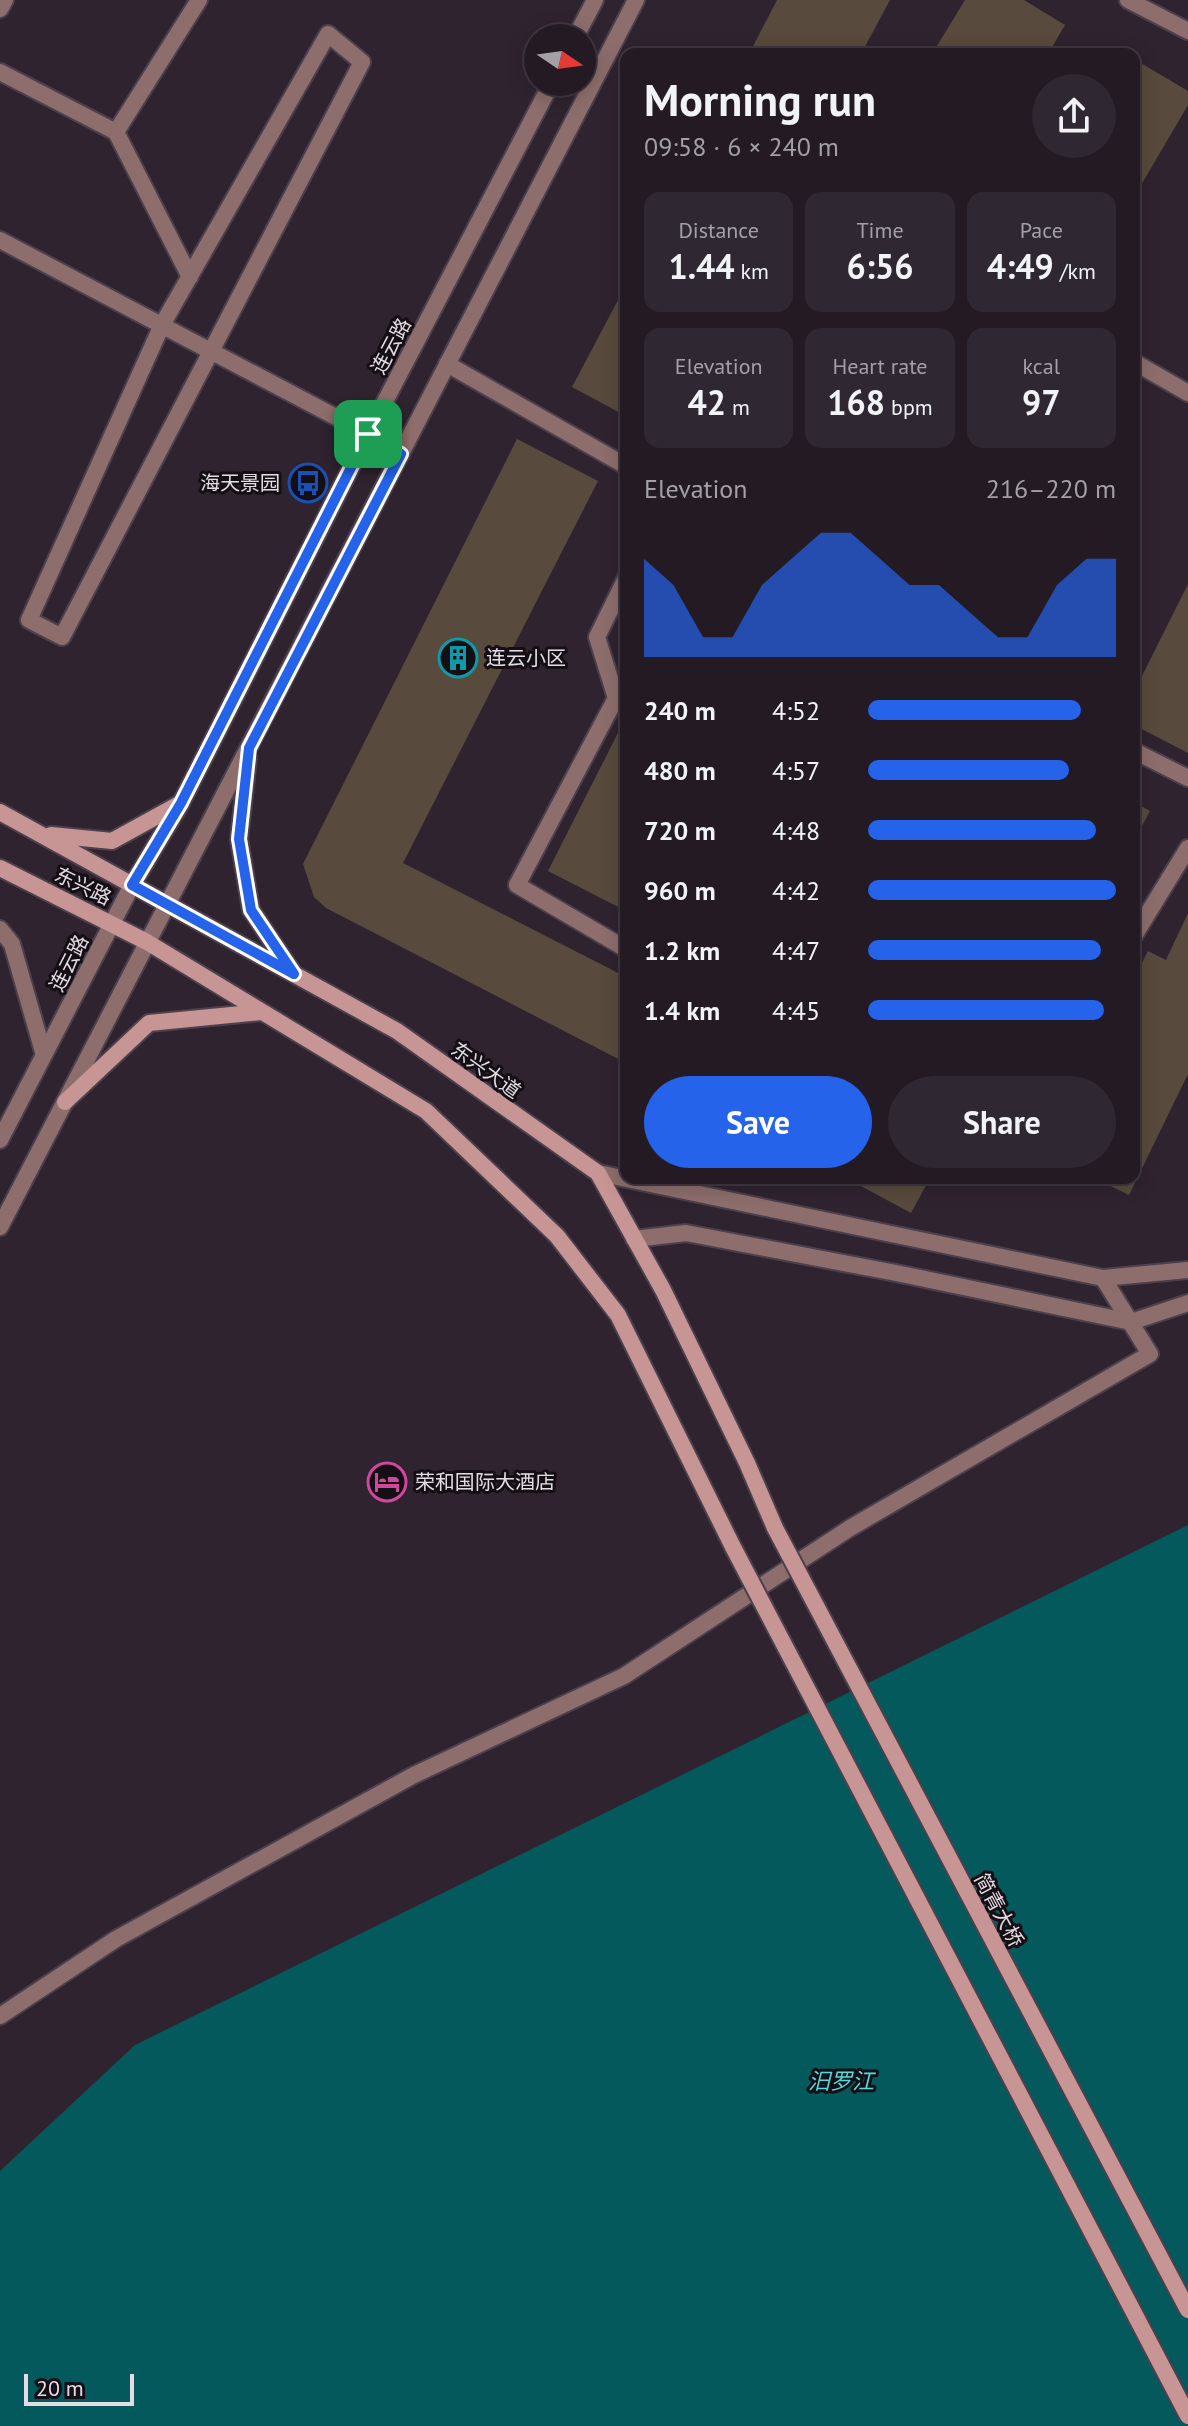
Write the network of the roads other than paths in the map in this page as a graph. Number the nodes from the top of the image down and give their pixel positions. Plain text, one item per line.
1 (5, 0) edge
2 (199, 0) edge
3 (595, 0) edge
4 (636, 0) edge
5 (1128, 0) edge
6 (0, 9) edge
7 (582, 24) edge
8 (1188, 31) edge
9 (0, 72) edge
10 (545, 96) edge
11 (116, 132) junction
12 (0, 240) edge
13 (190, 277) junction
14 (162, 325) junction
15 (211, 351) junction
16 (447, 364) junction
17 (1140, 365) edge
18 (1188, 393) edge
19 (368, 434) junction
20 (401, 454) junction
21 (620, 463) edge
22 (620, 590) edge
23 (249, 748) junction
24 (1140, 754) edge
25 (1188, 778) edge
26 (181, 803) junction
27 (0, 812) edge
28 (41, 834) junction
29 (1188, 848) edge
30 (0, 868) edge
31 (132, 885) junction
32 (168, 904) junction
33 (112, 923) junction
34 (1140, 926) edge
35 (0, 929) edge
36 (147, 942) junction
37 (620, 945) edge
38 (294, 974) junction
39 (262, 1012) junction
40 (44, 1055) junction
41 (65, 1102) junction
42 (0, 1140) edge
43 (598, 1173) junction
44 (620, 1178) edge
45 (651, 1184) edge
46 (0, 1227) edge
47 (634, 1239) junction
48 (1188, 1270) edge
49 (1103, 1278) junction
50 (1188, 1303) edge
51 (1131, 1322) junction
52 (775, 1528) joint
53 (0, 2016) edge
54 (1188, 2310) edge
55 (1188, 2416) edge

1 - 6 street
2 - 11 street
3 - 7 street
4 - 16 street
5 - 8 street
9 - 11 street
10 - 19 street, 连云路
11 - 13 street
12 - 14 street
13 - 14 street
13 - 15 street
14 - 15 street
14 - 15 street
15 - 19 street
16 - 20 street
16 - 21 street
17 - 18 street
19 - 20 street
19 - 26 street, 连云路
20 - 23 street
22 - 37 street
23 - 32 street
23 - 38 street
24 - 25 street
26 - 28 main road
26 - 31 street, 连云路
27 - 28 main road, 东兴大道
28 - 31 main road, 东兴大道
29 - 34 street
30 - 33 main road, 东兴路
31 - 32 main road, 东兴大道
31 - 33 street, 连云路
32 - 36 street
32 - 38 main road, 东兴大道
33 - 36 main road, 东兴路
33 - 40 street, 连云路
35 - 40 street
36 - 39 main road
36 - 41 street
38 - 43 main road, 东兴大道
39 - 41 main road
39 - 55 main road, bridge
40 - 42 street, 连云路
41 - 46 street
43 - 44 street
43 - 47 main road, 东兴大道
45 - 49 street
47 - 51 street
47 - 52 main road, 东兴大道
48 - 49 street
49 - 51 street
50 - 51 street
51 - 53 street
52 - 54 main road, 简青大桥, bridge

